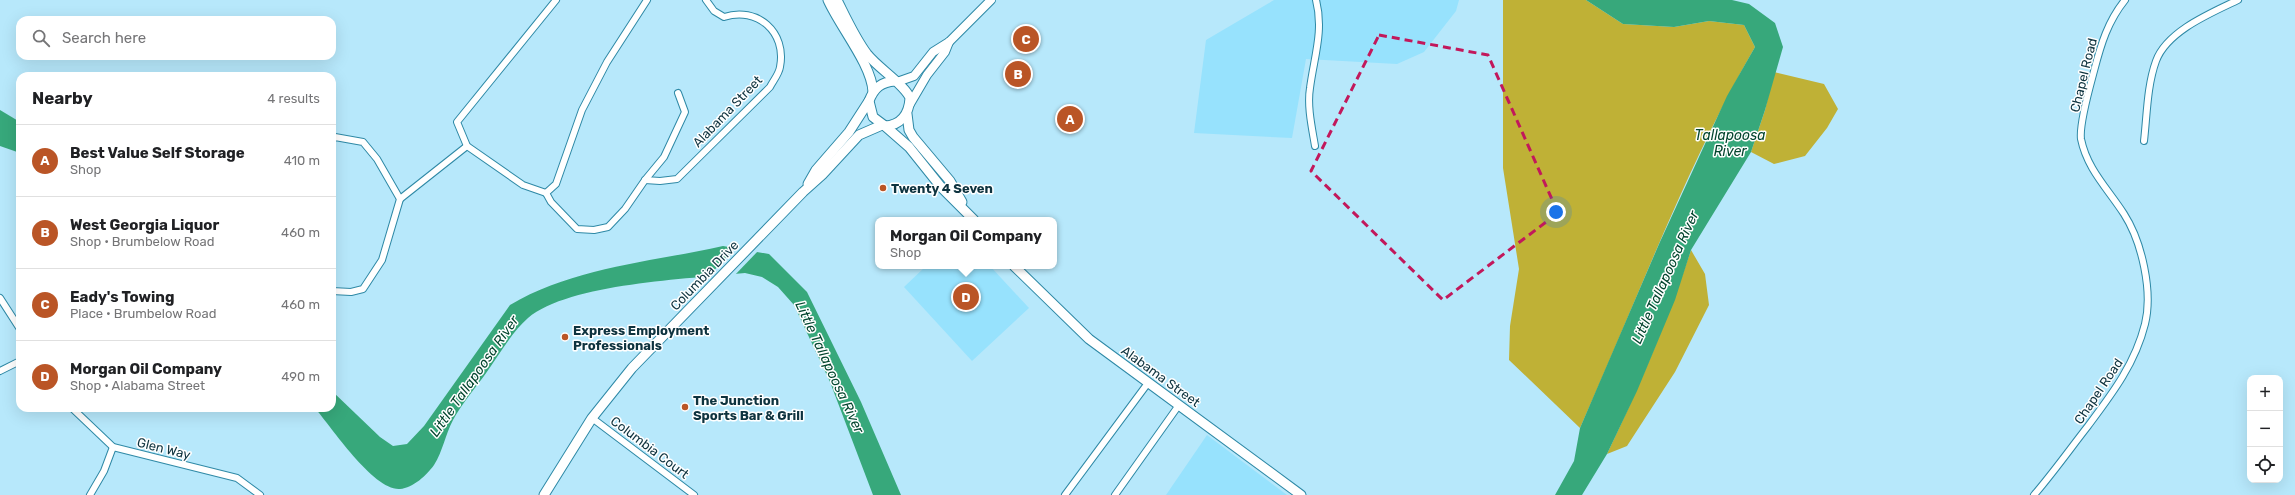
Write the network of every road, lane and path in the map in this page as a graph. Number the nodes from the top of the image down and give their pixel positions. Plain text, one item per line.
1 (556, 0) edge
2 (647, 0) edge
3 (706, 0) edge
4 (828, 0) edge
5 (837, 0) edge
6 (991, 0) edge
7 (1316, 0) edge
8 (2126, 0) edge
9 (2238, 0) edge
10 (949, 42) junction
11 (896, 81) junction
12 (873, 92) junction
13 (678, 93) dead end
14 (870, 101) junction
15 (910, 104) junction
16 (907, 114) junction
17 (883, 126) junction
18 (336, 137) edge
19 (2144, 141) dead end
20 (467, 146) junction
21 (1315, 146) dead end
22 (644, 180) junction
23 (803, 192) junction
24 (546, 193) junction
25 (400, 199) junction
26 (971, 217) edge
27 (1017, 269) edge
28 (336, 291) edge
29 (0, 298) edge
30 (16, 323) edge
31 (16, 363) edge
32 (0, 371) edge
33 (1148, 383) junction
34 (1179, 405) junction
35 (76, 412) edge
36 (592, 418) junction
37 (114, 447) junction
38 (90, 495) edge
39 (260, 495) edge
40 (544, 495) edge
41 (694, 495) edge
42 (1065, 495) edge
43 (1115, 495) edge
44 (1301, 495) edge
45 (2034, 495) edge

1 - 20 street
2 - 24 street
3 - 22 street, Alabama Street
4 - 12 main road
5 - 11 main road
6 - 10 street
7 - 21 street
8 - 45 street, Chapel Road
9 - 19 street
10 - 11 street
10 - 15 street
11 - 12 main road
11 - 15 main road
12 - 14 main road
13 - 22 street
14 - 17 main road
14 - 23 main road, Columbia Drive
15 - 16 main road
16 - 17 main road
16 - 26 main road
17 - 23 main road, Columbia Drive
17 - 26 main road
18 - 25 street
20 - 24 street
20 - 25 street
22 - 24 street
23 - 36 main road, Columbia Drive
25 - 28 street
27 - 33 main road, Alabama Street
29 - 30 street
31 - 32 street
33 - 34 main road, Alabama Street
33 - 42 street
34 - 43 street
34 - 44 main road, Alabama Street
35 - 37 street, Glen Way
36 - 40 main road, Columbia Drive
36 - 41 street, Columbia Court
37 - 38 street
37 - 39 street, Glen Way

